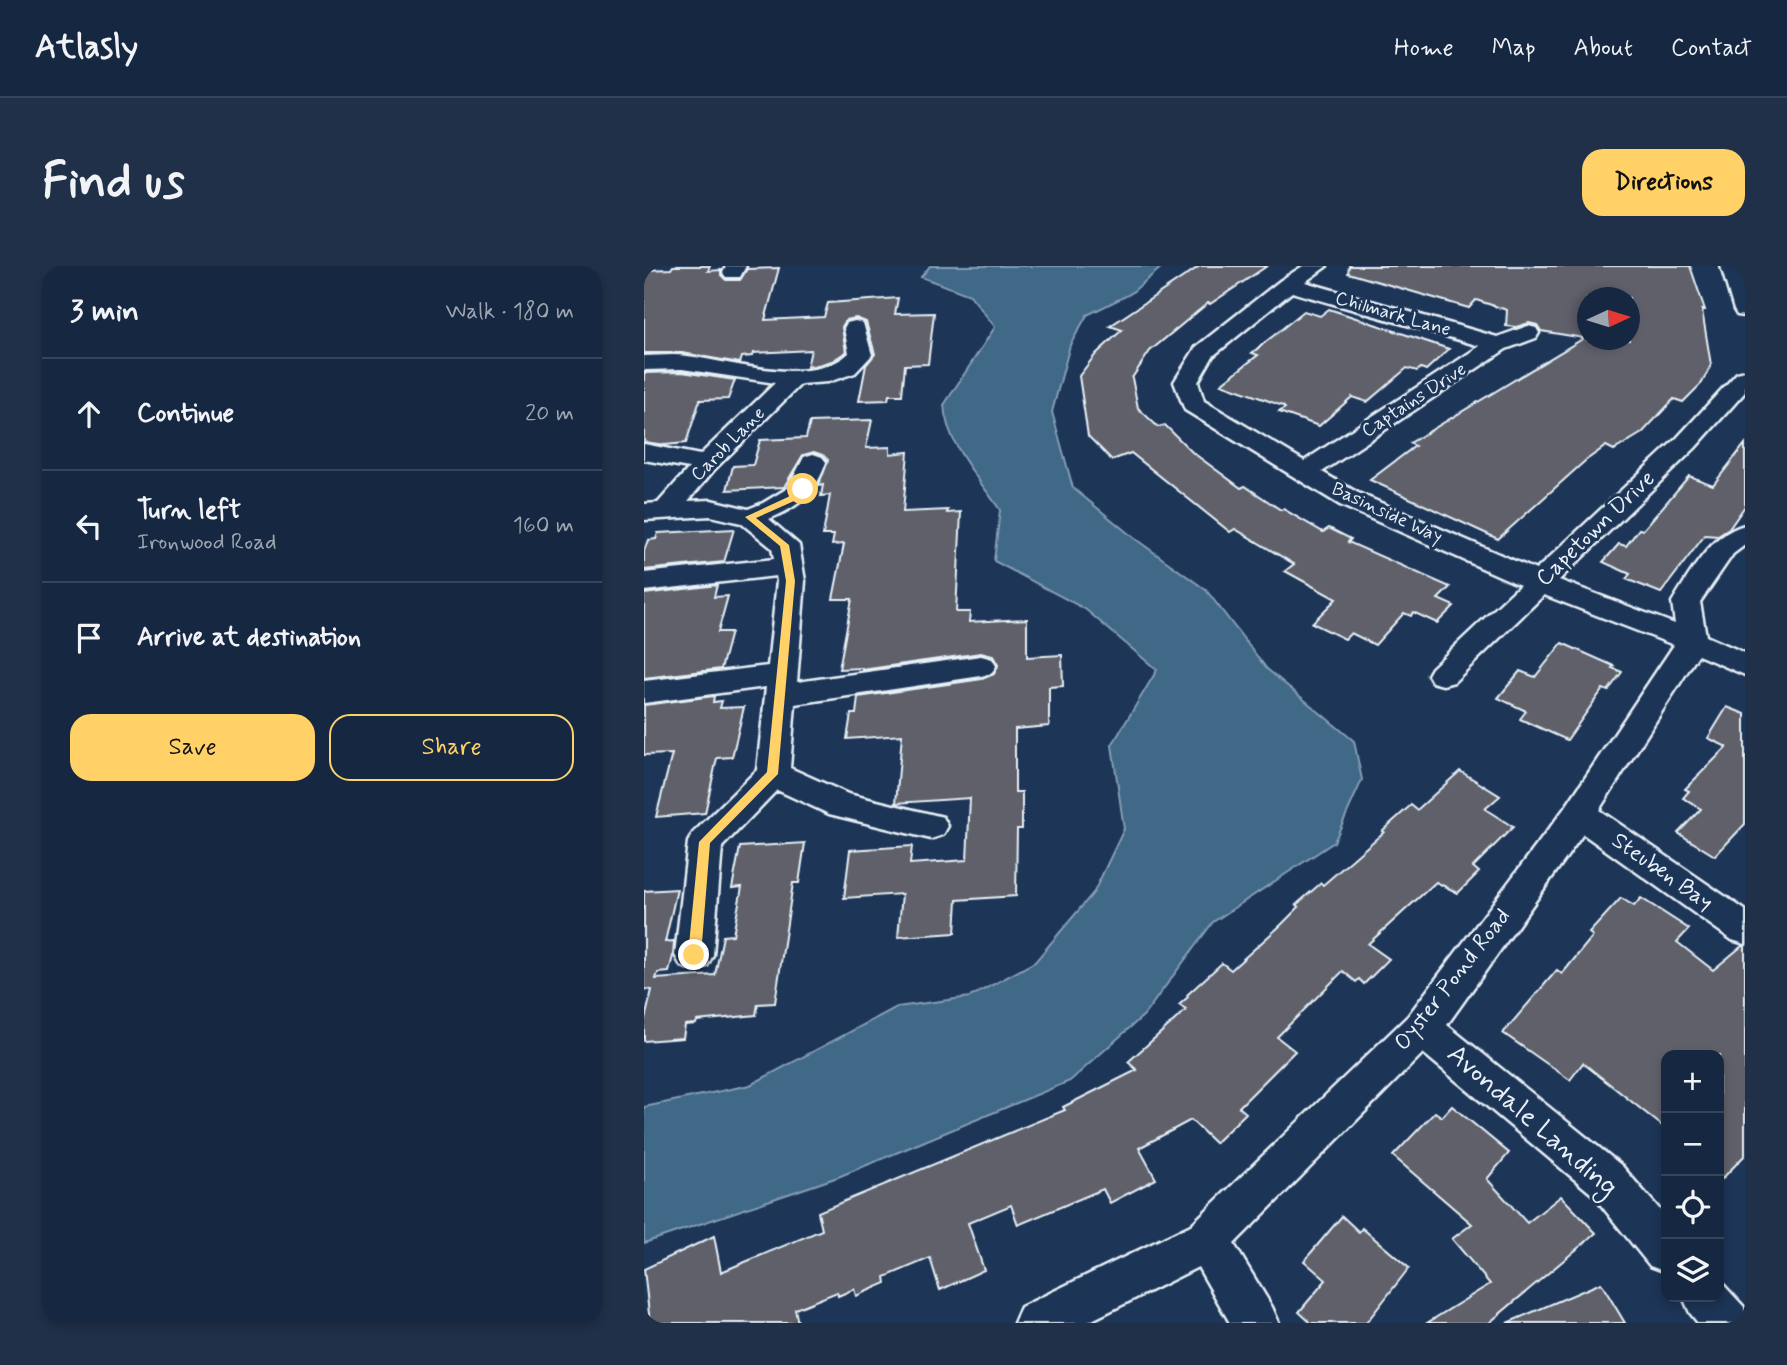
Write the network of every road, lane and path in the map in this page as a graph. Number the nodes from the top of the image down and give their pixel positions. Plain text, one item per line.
1 (1317, 266) edge
2 (1731, 266) edge
3 (1288, 284) junction
4 (1745, 310) edge
5 (855, 328) dead end
6 (1528, 334) dead end
7 (1498, 344) junction
8 (644, 363) edge
9 (794, 378) junction
10 (1745, 378) edge
11 (644, 452) edge
12 (813, 462) dead end
13 (706, 464) junction
14 (1304, 472) junction
15 (654, 512) edge
16 (750, 517) junction
17 (1745, 533) edge
18 (788, 566) junction
19 (644, 582) edge
20 (1540, 583) junction
21 (1692, 640) junction
22 (1745, 665) edge
23 (981, 666) dead end
24 (1443, 675) dead end
25 (783, 684) junction
26 (644, 692) edge
27 (772, 774) junction
28 (1579, 814) junction
29 (931, 826) dead end
30 (1745, 929) edge
31 (694, 955) dead end
32 (1422, 1028) junction
33 (1206, 1240) junction
34 (1661, 1244) edge
35 (1710, 1302) edge
36 (1037, 1323) edge
37 (1256, 1323) edge
38 (1728, 1323) edge

1 - 3 street, Basinside Way
2 - 4 street
3 - 7 street, Chilmark Lane
3 - 14 street, Basinside Way
5 - 9 street
6 - 7 street, Captains Drive
7 - 14 street, Captains Drive
8 - 9 street
9 - 13 street, Carob Lane
10 - 20 street, Capetown Drive
11 - 13 street
12 - 16 street
13 - 15 street, Carob Lane
14 - 20 street, Basinside Way
15 - 16 street
16 - 18 street
17 - 21 street
18 - 19 street
18 - 25 street
20 - 21 street, Basinside Way
20 - 24 street, Capetown Drive
21 - 22 street, Basinside Way
21 - 28 street, Oyster Pond Road
23 - 25 street
25 - 26 street
25 - 27 street
27 - 29 street
27 - 31 street
28 - 30 street, Steuben Bay
28 - 32 street, Oyster Pond Road
32 - 33 street, Oyster Pond Road
32 - 34 street, Avondale Landing
33 - 36 street, Oyster Pond Road
33 - 37 street
35 - 38 street

